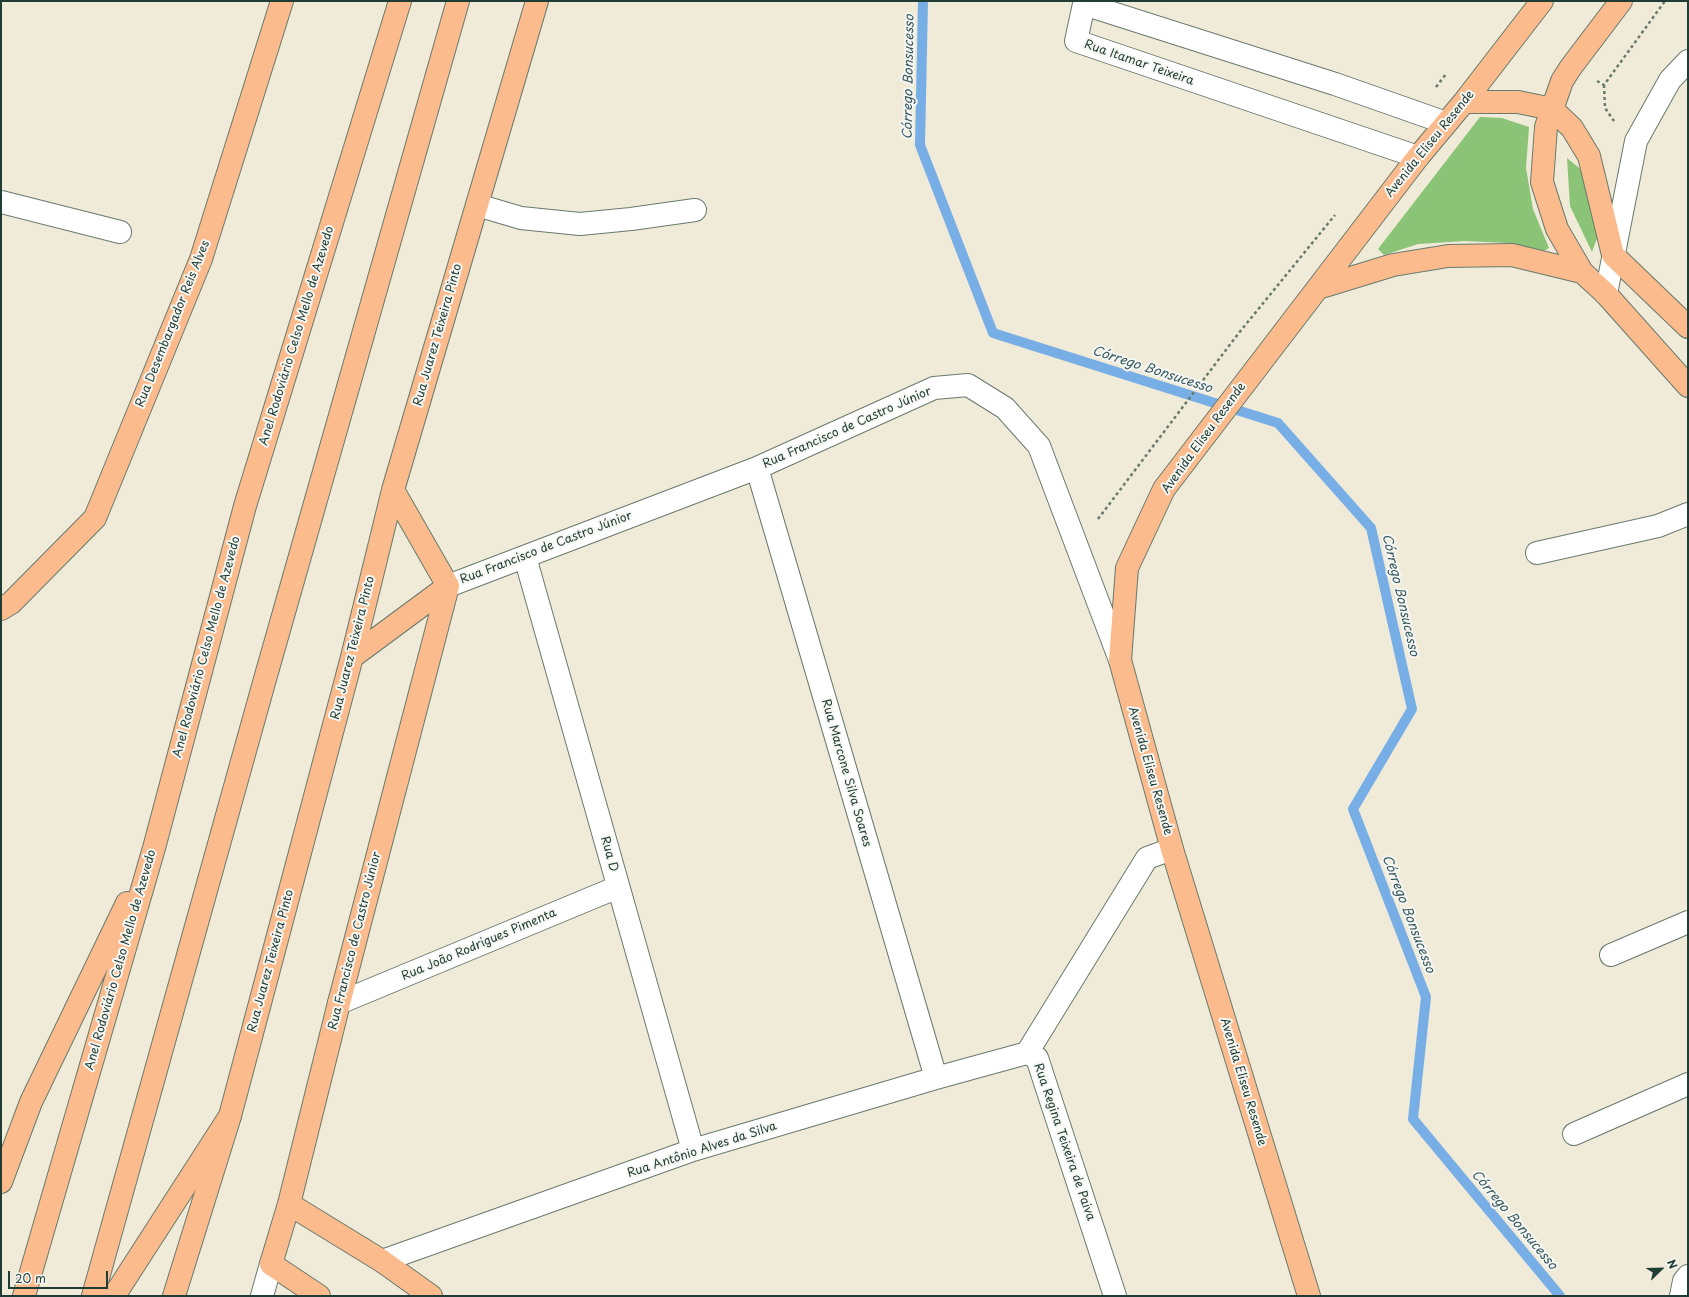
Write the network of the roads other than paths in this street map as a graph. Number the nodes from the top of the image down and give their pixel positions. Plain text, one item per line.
1 (282, 1) edge
2 (400, 1) edge
3 (458, 1) edge
4 (537, 1) edge
5 (1542, 1) edge
6 (1621, 1) edge
7 (1688, 61) edge
8 (1464, 102) junction
9 (1552, 109) junction
10 (1446, 123) junction
11 (1418, 157) junction
12 (1, 202) edge
13 (477, 206) junction
14 (695, 210) dead end
15 (120, 232) dead end
16 (1613, 255) junction
17 (1582, 272) junction
18 (1318, 288) junction
19 (1606, 294) junction
20 (1688, 327) edge
21 (1688, 386) edge
22 (757, 468) junction
23 (393, 490) junction
24 (1688, 514) edge
25 (1537, 553) dead end
26 (525, 557) junction
27 (448, 586) junction
28 (1, 609) edge
29 (352, 657) junction
30 (1120, 660) junction
31 (154, 848) junction
32 (1172, 849) junction
33 (618, 886) junction
34 (1688, 922) edge
35 (1611, 955) dead end
36 (339, 1003) junction
37 (1027, 1054) junction
38 (936, 1078) junction
39 (1688, 1084) edge
40 (230, 1116) junction
41 (1574, 1134) dead end
42 (693, 1150) junction
43 (1, 1182) edge
44 (289, 1204) junction
45 (382, 1261) junction
46 (271, 1264) junction
47 (1688, 1276) edge
48 (24, 1296) edge
49 (93, 1296) edge
50 (114, 1296) edge
51 (174, 1296) edge
52 (262, 1296) edge
53 (319, 1296) edge
54 (431, 1296) edge
55 (1115, 1296) edge
56 (1309, 1296) edge
57 (1681, 1296) edge

1 - 28 main road, Rua Desembargador Reis Alves
2 - 31 main road, Anel Rodoviário Celso Mello de Azevedo
3 - 49 main road
4 - 13 main road, Rua Juarez Teixeira Pinto
5 - 8 main road, Avenida Eliseu Resende
6 - 9 main road
7 - 16 street
8 - 9 main road
8 - 10 main road, Avenida Eliseu Resende
9 - 16 main road
9 - 17 main road
10 - 11 main road, Avenida Eliseu Resende
10 - 11 street, Rua Itamar Teixeira
11 - 18 main road, Avenida Eliseu Resende
12 - 15 street
13 - 14 street
13 - 23 main road, Rua Juarez Teixeira Pinto
16 - 19 street
16 - 20 main road
17 - 18 main road
17 - 19 main road
18 - 30 main road, Avenida Eliseu Resende
19 - 21 main road
22 - 26 street, Rua Francisco de Castro Júnior
22 - 30 street, Rua Francisco de Castro Júnior
22 - 38 street, Rua Marcone Silva Soares
23 - 27 main road, Rua Francisco de Castro Júnior
23 - 29 main road, Rua Juarez Teixeira Pinto
24 - 25 street
26 - 27 street, Rua Francisco de Castro Júnior
26 - 33 street, Rua D
27 - 29 main road
27 - 36 main road, Rua Francisco de Castro Júnior
29 - 40 main road, Rua Juarez Teixeira Pinto
30 - 32 main road, Avenida Eliseu Resende
31 - 43 main road
31 - 48 main road, Anel Rodoviário Celso Mello de Azevedo
32 - 37 street, Rua Regina Teixeira de Paiva
32 - 56 main road, Avenida Eliseu Resende
33 - 36 street, Rua João Rodrigues Pimenta
33 - 42 street, Rua D
34 - 35 street
36 - 44 main road, Rua Francisco de Castro Júnior
37 - 38 street, Rua Antônio Alves da Silva
37 - 55 street, Rua Regina Teixeira de Paiva
38 - 42 street, Rua Antônio Alves da Silva
39 - 41 street
40 - 50 main road
40 - 51 main road, Rua Juarez Teixeira Pinto
42 - 45 street, Rua Antônio Alves da Silva
44 - 45 main road
44 - 46 main road, Rua Francisco de Castro Júnior
45 - 54 main road
46 - 52 street, Rua Francisco de Castro Júnior
46 - 53 main road
47 - 57 street

